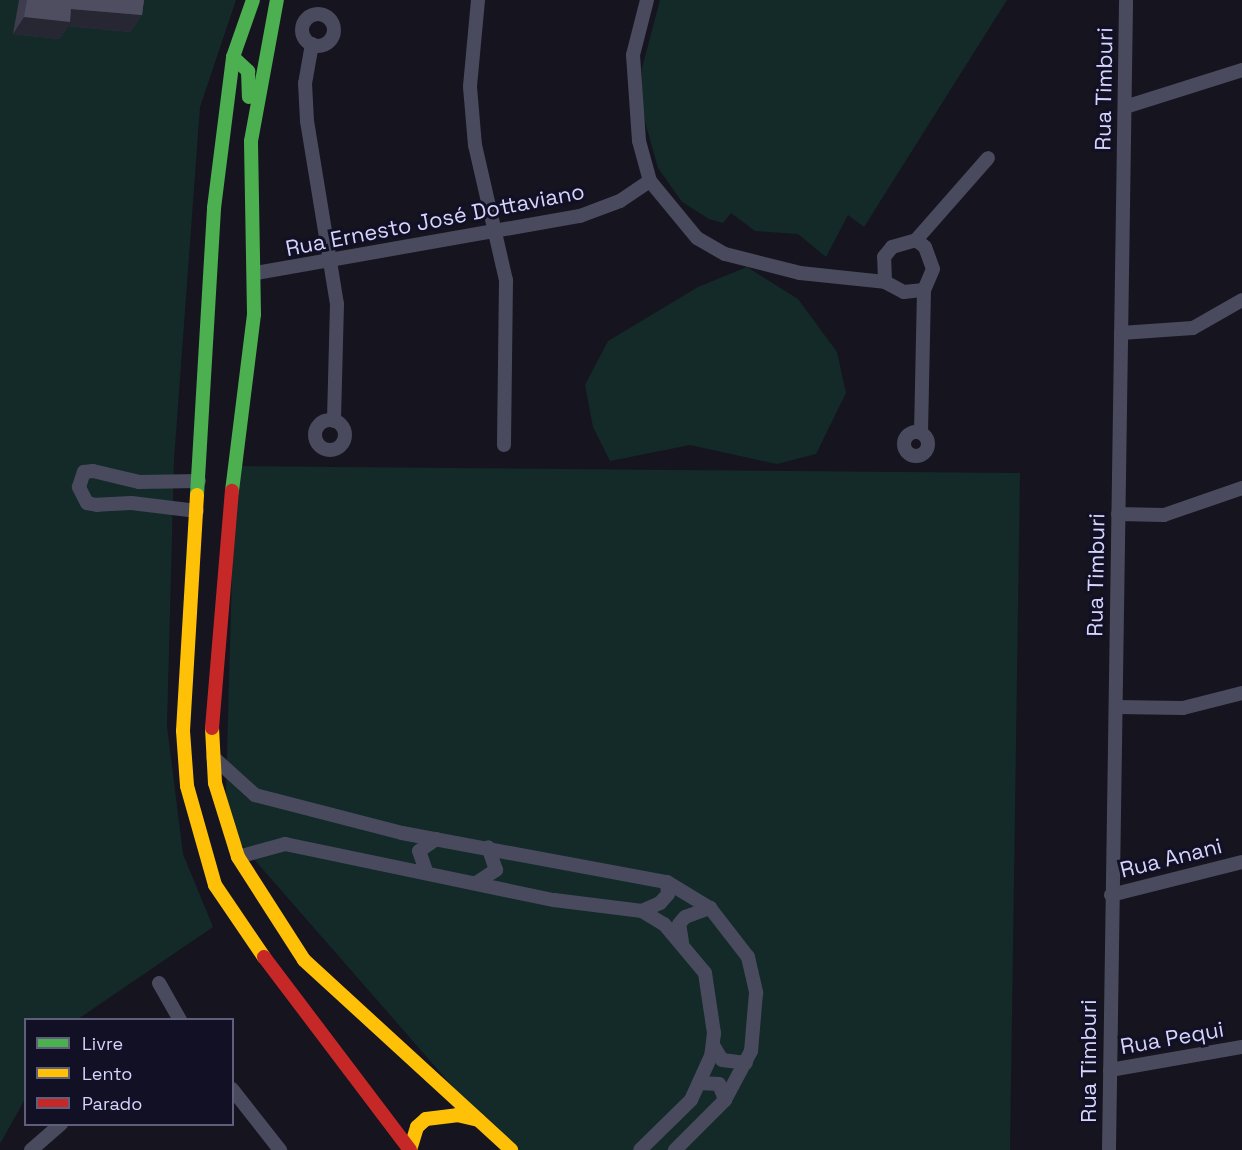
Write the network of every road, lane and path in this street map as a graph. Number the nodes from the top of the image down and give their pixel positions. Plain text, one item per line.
1 (253, 0) edge
2 (277, 0) edge
3 (478, 0) edge
4 (647, 0) edge
5 (1126, 0) edge
6 (312, 44) dead end
7 (234, 57) junction
8 (1242, 70) edge
9 (1125, 107) junction
10 (251, 141) junction
11 (988, 158) dead end
12 (650, 181) junction
13 (496, 234) junction
14 (916, 240) junction
15 (331, 264) junction
16 (256, 273) junction
17 (885, 282) junction
18 (924, 290) junction
19 (1242, 300) edge
20 (1121, 333) junction
21 (334, 422) dead end
22 (921, 433) dead end
23 (504, 445) dead end
24 (199, 481) junction
25 (1242, 488) edge
26 (197, 511) junction
27 (1118, 514) junction
28 (1242, 693) edge
29 (1116, 707) junction
30 (213, 757) junction
31 (436, 839) junction
32 (488, 847) junction
33 (238, 857) junction
34 (1242, 862) edge
35 (426, 872) junction
36 (667, 882) junction
37 (476, 883) junction
38 (1111, 895) junction
39 (710, 908) junction
40 (642, 911) junction
41 (682, 942) junction
42 (159, 983) dead end
43 (179, 1018) edge
44 (713, 1045) junction
45 (1242, 1047) edge
46 (746, 1063) junction
47 (1110, 1070) junction
48 (699, 1083) junction
49 (234, 1092) edge
50 (725, 1100) junction
51 (482, 1121) junction
52 (61, 1126) edge
53 (275, 1148) edge
54 (32, 1150) edge
55 (410, 1150) edge
56 (511, 1150) edge
57 (640, 1150) edge
58 (675, 1150) edge
59 (1109, 1150) edge

1 - 7 main road
2 - 10 main road
3 - 13 street
4 - 12 street
5 - 9 street, Rua Timburi
6 - 15 street
7 - 10 main road
7 - 24 main road
8 - 9 street
9 - 20 street, Rua Timburi
10 - 16 main road
11 - 14 street
12 - 13 street, Rua Ernesto José Dottaviano
12 - 17 street
13 - 15 street, Rua Ernesto José Dottaviano
13 - 23 street
14 - 17 street
14 - 18 street
15 - 16 street, Rua Ernesto José Dottaviano
15 - 21 street
16 - 30 main road
17 - 18 street
18 - 22 street
19 - 20 street
20 - 27 street, Rua Timburi
24 - 26 main road
24 - 26 street
25 - 27 street
26 - 55 main road
27 - 29 street, Rua Timburi
28 - 29 street
29 - 38 street, Rua Timburi
30 - 31 street
30 - 33 main road
31 - 32 street
31 - 35 street
32 - 36 street
32 - 37 street
33 - 35 street
33 - 51 main road
34 - 38 street, Rua Anani
35 - 37 street
36 - 39 street
36 - 40 street
37 - 40 street
38 - 47 street, Rua Timburi
39 - 41 street
39 - 46 street
40 - 41 street
41 - 44 street
42 - 43 street
44 - 46 street
44 - 48 street
45 - 47 street, Rua Pequi
46 - 50 street
47 - 59 street, Rua Timburi
48 - 50 street
48 - 57 street
49 - 53 street
50 - 58 street
51 - 55 main road
51 - 56 main road
52 - 54 street

